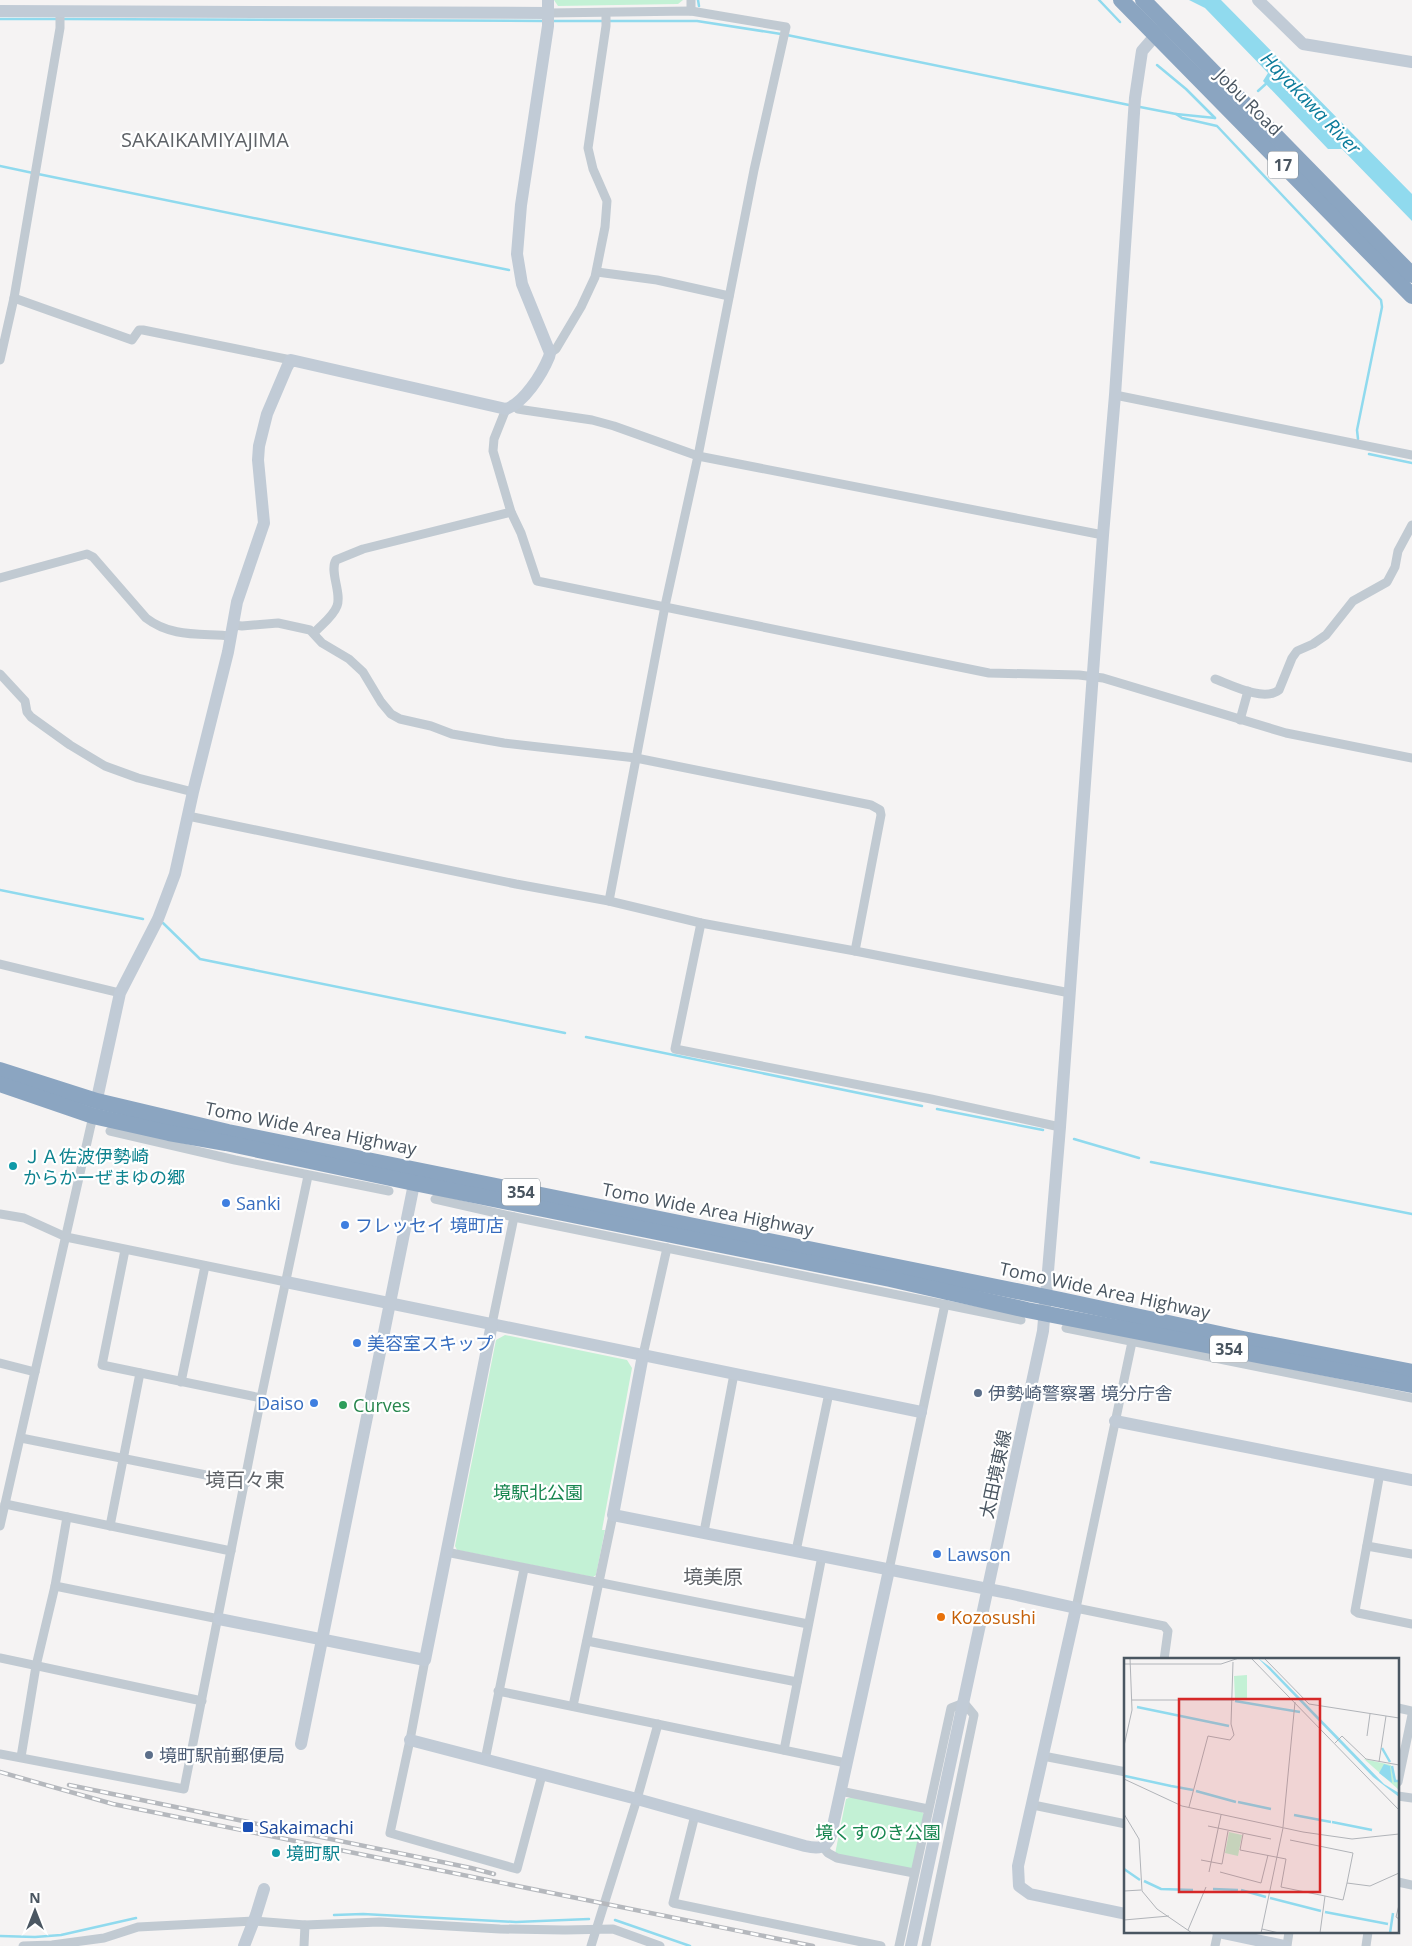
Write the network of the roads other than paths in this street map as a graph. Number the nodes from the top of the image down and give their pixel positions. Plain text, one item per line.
1 (691, 0) edge
2 (1121, 0) edge
3 (1143, 0) edge
4 (1258, 0) edge
5 (60, 10) junction
6 (0, 11) edge
7 (691, 11) junction
8 (606, 12) junction
9 (548, 14) edge
10 (1161, 29) junction
11 (1412, 62) edge
12 (596, 272) junction
13 (1412, 275) edge
14 (729, 296) junction
15 (1412, 296) edge
16 (14, 298) junction
17 (550, 353) junction
18 (0, 360) edge
19 (291, 360) junction
20 (1115, 395) junction
21 (510, 407) junction
22 (1412, 455) edge
23 (698, 456) junction
24 (511, 512) junction
25 (1412, 525) edge
26 (1103, 535) junction
27 (0, 578) edge
28 (665, 606) junction
29 (232, 630) junction
30 (314, 634) junction
31 (0, 674) edge
32 (1094, 677) junction
33 (1215, 679) dead end
34 (1248, 691) junction
35 (1240, 720) junction
36 (636, 758) junction
37 (1412, 758) edge
38 (193, 792) junction
39 (188, 816) junction
40 (609, 901) junction
41 (700, 924) junction
42 (855, 950) junction
43 (0, 964) edge
44 (120, 993) junction
45 (1070, 993) junction
46 (0, 1070) edge
47 (0, 1084) edge
48 (95, 1108) junction
49 (1060, 1127) junction
50 (110, 1131) dead end
51 (226, 1143) junction
52 (235, 1160) junction
53 (345, 1169) junction
54 (308, 1176) junction
55 (415, 1176) junction
56 (332, 1180) junction
57 (389, 1191) dead end
58 (435, 1200) dead end
59 (563, 1213) junction
60 (0, 1214) edge
61 (514, 1217) junction
62 (576, 1229) junction
63 (66, 1237) junction
64 (667, 1248) junction
65 (125, 1250) junction
66 (205, 1266) junction
67 (890, 1279) junction
68 (286, 1282) junction
69 (863, 1288) junction
70 (388, 1303) junction
71 (945, 1304) junction
72 (1046, 1305) junction
73 (1022, 1320) dead end
74 (492, 1324) junction
75 (1066, 1328) dead end
76 (1132, 1342) junction
77 (1241, 1351) junction
78 (643, 1355) junction
79 (0, 1363) edge
80 (1262, 1368) junction
81 (35, 1372) junction
82 (1412, 1372) edge
83 (140, 1373) junction
84 (734, 1374) junction
85 (181, 1382) junction
86 (1412, 1384) edge
87 (829, 1393) junction
88 (261, 1398) junction
89 (1412, 1398) edge
90 (921, 1412) junction
91 (1115, 1421) junction
92 (21, 1438) junction
93 (124, 1458) junction
94 (1380, 1474) junction
95 (1412, 1480) edge
96 (246, 1483) junction
97 (5, 1504) junction
98 (613, 1515) junction
99 (67, 1518) junction
100 (0, 1526) edge
101 (110, 1526) junction
102 (704, 1532) junction
103 (1367, 1546) junction
104 (232, 1551) junction
105 (796, 1551) junction
106 (446, 1552) junction
107 (1412, 1554) edge
108 (822, 1556) junction
109 (524, 1569) junction
110 (889, 1570) junction
111 (598, 1583) junction
112 (55, 1586) junction
113 (988, 1590) junction
114 (1076, 1608) junction
115 (219, 1619) junction
116 (808, 1624) junction
117 (1412, 1624) edge
118 (322, 1639) junction
119 (587, 1641) junction
120 (0, 1658) edge
121 (1164, 1658) edge
122 (425, 1660) junction
123 (36, 1666) junction
124 (797, 1682) junction
125 (498, 1691) junction
126 (202, 1701) junction
127 (964, 1703) junction
128 (573, 1706) junction
129 (1412, 1715) edge
130 (658, 1724) junction
131 (410, 1740) junction
132 (301, 1744) dead end
133 (784, 1750) junction
134 (0, 1754) edge
135 (1043, 1756) junction
136 (21, 1757) junction
137 (485, 1760) junction
138 (846, 1763) junction
139 (1124, 1772) edge
140 (1400, 1772) edge
141 (542, 1775) junction
142 (840, 1792) junction
143 (637, 1798) junction
144 (1032, 1805) junction
145 (928, 1809) junction
146 (696, 1816) junction
147 (1124, 1824) edge
148 (823, 1847) junction
149 (914, 1873) junction
150 (264, 1889) dead end
151 (1124, 1914) edge
152 (256, 1915) junction
153 (305, 1925) junction
154 (598, 1929) junction
155 (1228, 1934) edge
156 (102, 1942) edge
157 (23, 1946) edge
158 (244, 1946) edge
159 (304, 1946) edge
160 (591, 1946) edge
161 (660, 1946) edge
162 (881, 1946) edge
163 (899, 1946) edge
164 (911, 1946) edge
165 (926, 1946) edge
166 (1286, 1946) edge

1 - 7 street
2 - 10 highway, Jobu Road / 17
3 - 10 highway, Jobu Road / 17
4 - 11 street
5 - 6 street
5 - 9 street
5 - 16 street
7 - 8 street
7 - 14 street
8 - 9 street
8 - 12 street
9 - 17 street
10 - 13 highway, Jobu Road / 17
10 - 15 highway, Jobu Road / 17
10 - 20 street, 太田境東線
12 - 14 street
12 - 17 street
14 - 23 street
16 - 18 street
16 - 19 street
17 - 21 street
19 - 21 street
19 - 29 street
20 - 22 street
20 - 26 street, 太田境東線
21 - 23 street
21 - 24 street
23 - 26 street
23 - 28 street
24 - 28 street
24 - 30 street
25 - 34 street
26 - 32 street, 太田境東線
27 - 29 street
28 - 32 street
28 - 36 street
29 - 30 street
29 - 38 street
30 - 36 street
31 - 38 street
32 - 35 street
32 - 45 street, 太田境東線
33 - 34 street
34 - 35 street
35 - 37 street
36 - 40 street
36 - 42 street
38 - 39 street
39 - 40 street
39 - 44 street
40 - 41 street
41 - 42 street
41 - 49 street
42 - 45 street
43 - 44 street
44 - 48 street
45 - 49 street, 太田境東線
46 - 48 highway, Tomo Wide Area Highway / 354
47 - 48 highway, Tomo Wide Area Highway / 354
48 - 51 highway, Tomo Wide Area Highway / 354
48 - 55 highway, Tomo Wide Area Highway / 354
48 - 63 street
49 - 72 street, 太田境東線
50 - 52 street
51 - 52 street
51 - 53 highway, Tomo Wide Area Highway / 354
52 - 54 street
53 - 55 highway, Tomo Wide Area Highway / 354
53 - 56 street
54 - 56 street
54 - 68 street
55 - 59 highway, Tomo Wide Area Highway / 354
55 - 70 street
55 - 72 highway, Tomo Wide Area Highway / 354
56 - 57 street
58 - 61 street
59 - 62 street
59 - 67 highway, Tomo Wide Area Highway / 354
60 - 63 street
61 - 62 street
61 - 74 street
62 - 64 street
63 - 65 street
63 - 81 street
64 - 69 street
64 - 78 street
65 - 66 street
65 - 83 street
66 - 68 street
66 - 85 street
67 - 69 street
67 - 72 highway, Tomo Wide Area Highway / 354
68 - 70 street
68 - 88 street
69 - 71 street
70 - 74 street
70 - 118 street
71 - 73 street
71 - 90 street
72 - 77 highway, Tomo Wide Area Highway / 354
72 - 82 highway, Tomo Wide Area Highway / 354
72 - 113 street, 太田境東線
74 - 78 street
74 - 106 street
75 - 76 street
76 - 80 street
76 - 91 street
77 - 80 street
77 - 86 highway, Tomo Wide Area Highway / 354
78 - 84 street
78 - 98 street
79 - 81 street
80 - 89 street
81 - 92 street
83 - 85 street
83 - 93 street
84 - 87 street
84 - 102 street
85 - 88 street
87 - 90 street
87 - 105 street
88 - 96 street
90 - 110 street
91 - 94 street
91 - 114 street
92 - 93 street
92 - 97 street
93 - 96 street
93 - 101 street
94 - 95 street
94 - 103 street
96 - 104 street
97 - 99 street
97 - 100 street
98 - 102 street
98 - 111 street
99 - 101 street
99 - 112 street
101 - 104 street
102 - 105 street
103 - 107 street
103 - 117 street
104 - 115 street
105 - 108 street
106 - 109 street
106 - 122 street
108 - 110 street
108 - 116 street
109 - 111 street
109 - 125 street
110 - 113 street
110 - 138 street
111 - 116 street
111 - 119 street
112 - 115 street
112 - 123 street
113 - 114 street
113 - 127 street, 太田境東線
114 - 121 street
114 - 135 street
115 - 118 street
115 - 126 street
116 - 124 street
118 - 122 street
118 - 132 street
119 - 124 street
119 - 128 street
120 - 123 street
122 - 131 street
123 - 126 street
123 - 136 street
124 - 133 street
125 - 128 street
125 - 137 street
126 - 136 street
127 - 145 street
127 - 164 street, 太田境東線
127 - 165 street
128 - 130 street
129 - 140 street
130 - 133 street
130 - 143 street
131 - 137 street
131 - 141 street
133 - 138 street
134 - 136 street
135 - 139 street
135 - 144 street
137 - 141 street
138 - 142 street
141 - 143 street
142 - 145 street
142 - 148 street
143 - 146 street
143 - 154 street
144 - 147 street
144 - 151 street
145 - 149 street
146 - 148 street
146 - 162 street
148 - 149 street
149 - 163 street
150 - 152 street
152 - 153 street
152 - 156 street
152 - 158 street
153 - 154 street
153 - 159 street
154 - 160 street
154 - 161 street
155 - 166 street
156 - 157 street

